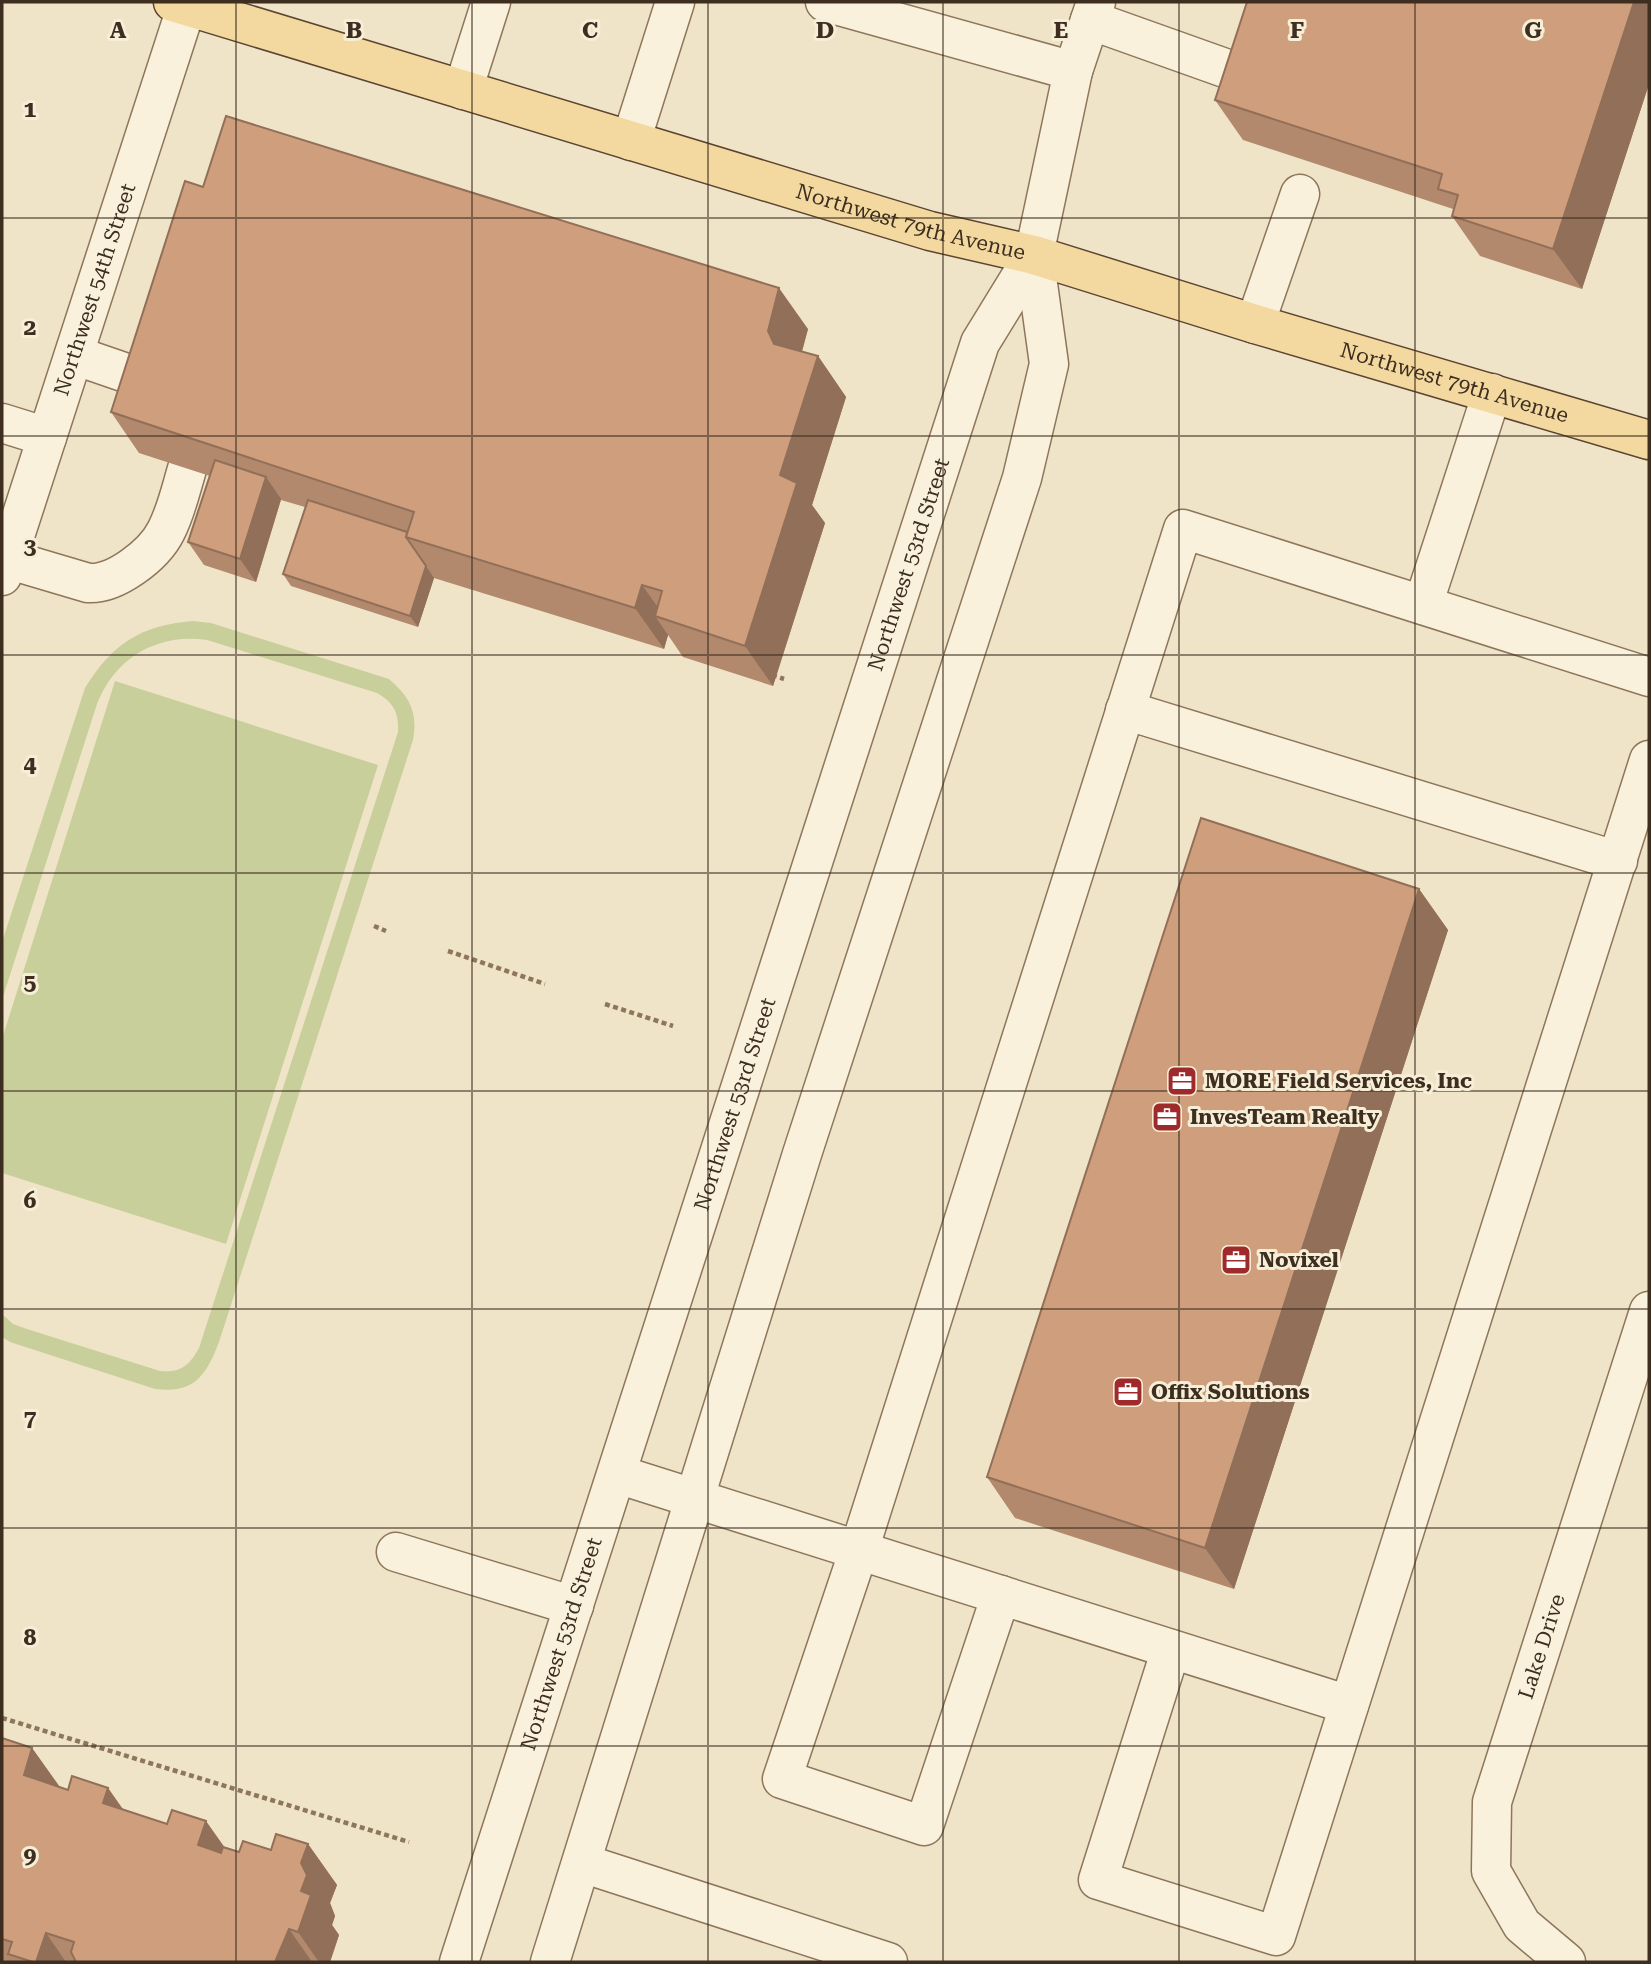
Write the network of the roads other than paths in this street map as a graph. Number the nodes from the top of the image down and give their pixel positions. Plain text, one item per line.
1 (491, 2) edge
2 (675, 2) edge
3 (825, 2) edge
4 (183, 3) edge
5 (1093, 11) edge
6 (1073, 71) junction
7 (1236, 72) edge
8 (463, 90) junction
9 (631, 141) junction
10 (1300, 194) dead end
11 (1034, 254) junction
12 (1255, 324) junction
13 (74, 355) junction
14 (161, 385) edge
15 (1492, 393) junction
16 (2, 423) edge
17 (47, 437) junction
18 (1649, 440) edge
19 (187, 468) edge
20 (5, 568) edge
21 (1423, 605) junction
22 (1649, 677) edge
23 (1125, 710) junction
24 (1649, 760) edge
25 (1618, 861) junction
26 (1649, 1311) edge
27 (617, 1474) junction
28 (693, 1498) junction
29 (859, 1550) junction
30 (396, 1552) dead end
31 (1001, 1595) junction
32 (574, 1606) junction
33 (1171, 1648) junction
34 (1349, 1706) junction
35 (582, 1863) junction
36 (459, 1962) edge
37 (550, 1962) edge
38 (888, 1962) edge
39 (1566, 1962) edge

1 - 8 street
2 - 9 street
3 - 6 street
4 - 8 main road, Northwest 79th Avenue
4 - 13 street, Northwest 54th Street
5 - 6 street, Northwest 53rd Street
5 - 7 street
6 - 11 street, Northwest 53rd Street
8 - 9 main road, Northwest 79th Avenue
9 - 11 main road, Northwest 79th Avenue
10 - 12 street
11 - 12 main road, Northwest 79th Avenue
11 - 27 street, Northwest 53rd Street
11 - 28 street, Northwest 53rd Street
12 - 15 main road, Northwest 79th Avenue
13 - 14 street
13 - 17 street, Northwest 54th Street
15 - 18 main road, Northwest 79th Avenue
15 - 21 street
16 - 17 street
17 - 20 street, Northwest 54th Street
19 - 20 street
21 - 22 street
21 - 23 street
23 - 25 street
23 - 29 street
24 - 25 street
25 - 34 street
26 - 39 street, Lake Drive
27 - 28 street
27 - 32 street, Northwest 53rd Street
28 - 29 street
28 - 35 street, Northwest 53rd Street
29 - 31 street
29 - 31 street
30 - 32 street
31 - 33 street
32 - 36 street, Northwest 53rd Street
33 - 34 street
33 - 34 street
35 - 37 street, Northwest 53rd Street
35 - 38 street

